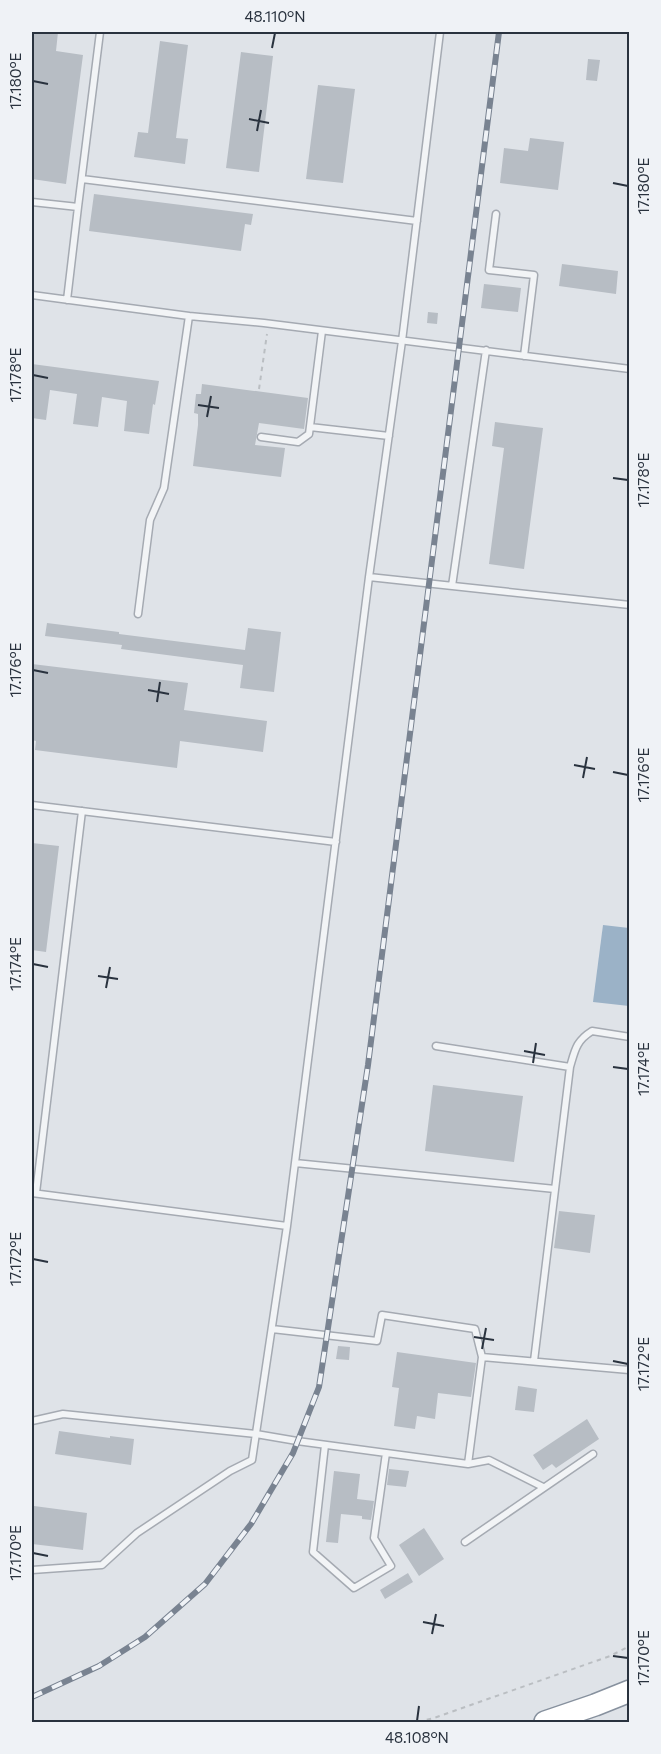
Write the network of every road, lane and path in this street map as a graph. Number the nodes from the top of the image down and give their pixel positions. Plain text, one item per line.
1 (100, 32) edge
2 (440, 32) edge
3 (82, 179) junction
4 (32, 202) edge
5 (78, 207) junction
6 (496, 214) dead end
7 (417, 221) junction
8 (32, 295) edge
9 (68, 300) junction
10 (189, 316) junction
11 (322, 331) junction
12 (267, 334) dead end
13 (402, 341) junction
14 (486, 350) junction
15 (524, 356) junction
16 (630, 369) edge
17 (259, 389) dead end
18 (310, 427) junction
19 (389, 436) junction
20 (261, 437) dead end
21 (369, 577) junction
22 (452, 586) junction
23 (630, 605) edge
24 (138, 614) dead end
25 (32, 805) edge
26 (82, 811) junction
27 (336, 842) junction
28 (630, 1036) edge
29 (436, 1046) dead end
30 (570, 1067) junction
31 (296, 1163) junction
32 (555, 1189) junction
33 (34, 1193) edge
34 (287, 1226) junction
35 (272, 1329) junction
36 (482, 1357) junction
37 (534, 1361) junction
38 (630, 1366) edge
39 (32, 1421) edge
40 (256, 1434) junction
41 (325, 1445) junction
42 (386, 1453) junction
43 (594, 1454) dead end
44 (468, 1464) junction
45 (543, 1487) junction
46 (465, 1542) dead end
47 (32, 1570) edge
48 (630, 1646) edge
49 (630, 1691) edge
50 (418, 1722) edge
51 (545, 1722) edge

1 - 3 lane
2 - 7 lane
3 - 5 lane
3 - 7 lane
4 - 5 lane
5 - 9 lane
6 - 15 lane
7 - 13 lane
8 - 9 lane
9 - 10 lane
10 - 11 lane
10 - 24 lane
11 - 13 lane
11 - 18 lane
12 - 17 path
13 - 14 lane
13 - 19 lane
14 - 15 lane
14 - 22 lane
15 - 16 lane
18 - 19 lane
18 - 20 lane
19 - 21 lane
21 - 22 lane
21 - 27 lane
22 - 23 lane
25 - 26 lane
26 - 27 lane
26 - 33 lane
27 - 31 lane
28 - 30 lane
29 - 30 lane
30 - 32 lane
31 - 32 lane
31 - 34 lane
32 - 37 lane
33 - 34 lane
34 - 35 lane
35 - 36 lane
35 - 40 lane
36 - 37 lane
36 - 44 lane
37 - 38 lane
39 - 40 lane
40 - 41 lane
40 - 47 lane
41 - 42 lane
41 - 42 lane
42 - 44 lane
43 - 45 lane
44 - 45 lane
45 - 46 lane
48 - 50 path
49 - 51 highway

